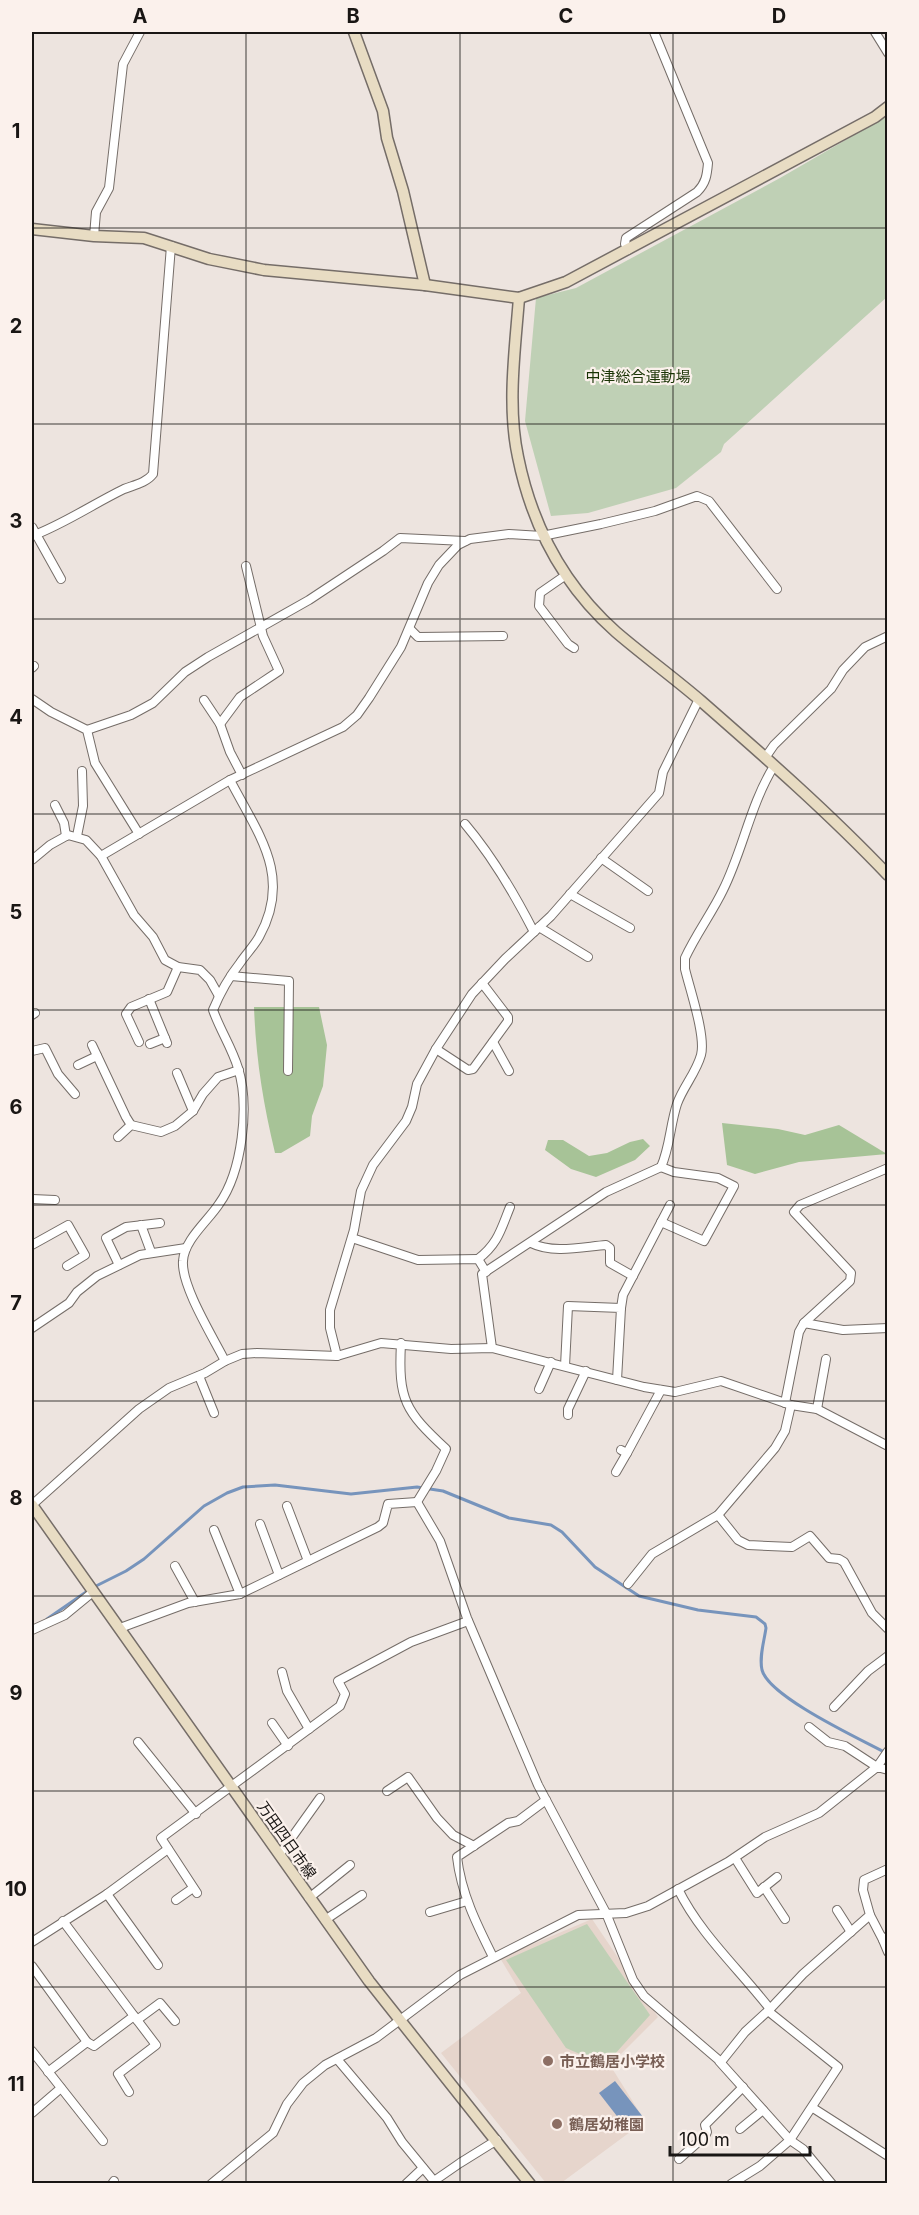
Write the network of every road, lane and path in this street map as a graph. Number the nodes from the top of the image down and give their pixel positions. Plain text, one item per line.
1 (140, 32) edge
2 (354, 32) edge
3 (654, 32) edge
4 (875, 32) edge
5 (888, 53) edge
6 (888, 107) edge
7 (32, 229) edge
8 (94, 236) junction
9 (171, 246) junction
10 (628, 250) junction
11 (425, 285) junction
12 (519, 298) junction
13 (33, 532) edge
14 (542, 536) junction
15 (465, 541) junction
16 (246, 566) dead end
17 (566, 575) junction
18 (61, 579) dead end
19 (777, 589) dead end
20 (261, 627) junction
21 (410, 629) junction
22 (502, 636) dead end
23 (887, 637) edge
24 (574, 648) dead end
25 (32, 699) edge
26 (699, 699) junction
27 (204, 700) dead end
28 (220, 724) junction
29 (87, 730) junction
30 (765, 758) junction
31 (774, 766) junction
32 (82, 771) dead end
33 (242, 774) junction
34 (230, 780) junction
35 (55, 805) dead end
36 (465, 824) dead end
37 (139, 834) junction
38 (66, 836) junction
39 (77, 836) junction
40 (101, 856) junction
41 (601, 858) junction
42 (32, 860) edge
43 (888, 875) edge
44 (648, 891) dead end
45 (570, 894) junction
46 (630, 928) dead end
47 (537, 929) junction
48 (588, 957) dead end
49 (178, 967) junction
50 (231, 976) junction
51 (482, 983) junction
52 (219, 996) junction
53 (149, 999) junction
54 (139, 1042) dead end
55 (493, 1042) junction
56 (150, 1044) dead end
57 (92, 1045) dead end
58 (436, 1048) junction
59 (32, 1051) edge
60 (97, 1056) junction
61 (78, 1065) dead end
62 (239, 1070) junction
63 (288, 1071) dead end
64 (509, 1071) dead end
65 (177, 1073) dead end
66 (75, 1094) dead end
67 (194, 1111) junction
68 (131, 1125) junction
69 (118, 1137) dead end
70 (661, 1167) junction
71 (888, 1168) edge
72 (32, 1199) edge
73 (55, 1200) dead end
74 (670, 1205) dead end
75 (510, 1207) dead end
76 (661, 1222) junction
77 (160, 1223) dead end
78 (141, 1225) junction
79 (352, 1238) junction
80 (531, 1243) junction
81 (32, 1245) edge
82 (186, 1248) junction
83 (151, 1252) junction
84 (478, 1259) junction
85 (119, 1265) junction
86 (68, 1266) dead end
87 (486, 1272) junction
88 (633, 1276) junction
89 (621, 1308) junction
90 (804, 1323) junction
91 (32, 1328) edge
92 (888, 1328) edge
93 (401, 1343) junction
94 (492, 1348) junction
95 (338, 1356) junction
96 (826, 1359) dead end
97 (225, 1361) junction
98 (551, 1362) junction
99 (564, 1366) junction
100 (586, 1371) junction
101 (199, 1376) junction
102 (617, 1380) junction
103 (539, 1389) dead end
104 (661, 1390) junction
105 (788, 1404) junction
106 (817, 1409) junction
107 (214, 1413) dead end
108 (568, 1415) dead end
109 (888, 1446) edge
110 (616, 1472) dead end
111 (417, 1502) junction
112 (32, 1505) edge
113 (287, 1506) dead end
114 (718, 1515) junction
115 (260, 1524) dead end
116 (214, 1530) dead end
117 (308, 1561) junction
118 (176, 1566) dead end
119 (279, 1575) junction
120 (628, 1584) dead end
121 (93, 1592) junction
122 (240, 1594) junction
123 (195, 1602) junction
124 (468, 1621) junction
125 (120, 1628) junction
126 (888, 1629) edge
127 (32, 1630) edge
128 (888, 1656) edge
129 (282, 1672) dead end
130 (834, 1707) dead end
131 (272, 1723) dead end
132 (809, 1727) dead end
133 (309, 1730) junction
134 (138, 1742) dead end
135 (288, 1746) junction
136 (888, 1751) edge
137 (877, 1767) junction
138 (888, 1770) edge
139 (232, 1787) junction
140 (387, 1791) dead end
141 (320, 1798) dead end
142 (546, 1800) junction
143 (196, 1814) junction
144 (474, 1846) junction
145 (168, 1849) junction
146 (280, 1854) junction
147 (735, 1858) junction
148 (350, 1865) dead end
149 (888, 1869) edge
150 (777, 1877) dead end
151 (764, 1887) junction
152 (678, 1889) junction
153 (107, 1894) junction
154 (362, 1895) dead end
155 (309, 1898) junction
156 (176, 1900) dead end
157 (467, 1901) junction
158 (837, 1910) dead end
159 (430, 1912) dead end
160 (606, 1913) junction
161 (870, 1915) junction
162 (785, 1918) dead end
163 (325, 1920) junction
164 (63, 1921) junction
165 (851, 1932) junction
166 (885, 1938) edge
167 (32, 1942) edge
168 (888, 1952) edge
169 (493, 1957) junction
170 (158, 1965) dead end
171 (32, 1966) edge
172 (769, 2010) junction
173 (135, 2018) junction
174 (175, 2020) dead end
175 (398, 2020) junction
176 (87, 2042) junction
177 (32, 2051) edge
178 (337, 2059) junction
179 (721, 2062) junction
180 (48, 2072) junction
181 (743, 2087) junction
182 (61, 2088) junction
183 (129, 2092) dead end
184 (813, 2108) junction
185 (763, 2110) junction
186 (32, 2113) edge
187 (740, 2129) dead end
188 (497, 2140) junction
189 (790, 2140) junction
190 (103, 2141) dead end
191 (888, 2156) edge
192 (679, 2159) dead end
193 (423, 2168) junction
194 (211, 2184) edge
195 (406, 2184) edge
196 (530, 2184) edge
197 (731, 2184) edge
198 (832, 2184) edge

1 - 8 street
2 - 11 street
3 - 10 street
4 - 5 street
6 - 10 street
7 - 8 street
8 - 9 street
9 - 11 street
9 - 13 street
10 - 12 street
11 - 12 street
12 - 14 street
13 - 18 street
14 - 15 street
14 - 17 street
14 - 19 street
15 - 20 street
15 - 21 street
16 - 20 street
17 - 24 street
17 - 26 street
20 - 28 street
20 - 29 street
21 - 22 street
21 - 33 street
23 - 30 street
25 - 29 street
26 - 30 street
26 - 41 street
27 - 28 street
28 - 33 street
29 - 37 street
30 - 31 street
31 - 43 street
31 - 70 street
32 - 39 street
33 - 34 street
34 - 37 street
34 - 50 street
35 - 38 street
36 - 47 street
37 - 40 street
38 - 39 street
38 - 42 street
39 - 40 street
40 - 49 street
41 - 44 street
41 - 45 street
45 - 46 street
45 - 47 street
47 - 48 street
47 - 51 street
49 - 52 street
49 - 53 street
50 - 52 street
50 - 63 street
51 - 55 street
51 - 58 street
52 - 62 street
53 - 54 street
53 - 56 street
55 - 58 street
55 - 64 street
57 - 60 street
58 - 79 street
59 - 66 street
60 - 61 street
60 - 68 street
62 - 67 street
62 - 82 street
65 - 67 street
67 - 68 street
68 - 69 street
70 - 76 street
70 - 80 street
71 - 90 street
72 - 73 street
74 - 76 street
75 - 84 street
76 - 88 street
77 - 78 street
78 - 83 street
78 - 85 street
79 - 84 street
79 - 95 street
80 - 87 street
80 - 88 street
81 - 86 street
82 - 83 street
82 - 97 street
83 - 85 street
84 - 87 street
85 - 91 street
87 - 94 street
88 - 89 street
89 - 99 street
89 - 102 street
90 - 92 street
90 - 105 street
93 - 94 street
93 - 95 street
93 - 111 street
94 - 98 street
95 - 97 street
96 - 106 street
97 - 101 street
98 - 99 street
98 - 103 street
99 - 100 street
100 - 102 street
100 - 108 street
101 - 107 street
101 - 112 street
102 - 104 street
104 - 105 street
104 - 110 street
105 - 106 street
105 - 114 street
106 - 109 street
111 - 117 street
111 - 124 street
112 - 121 street, 万田四日市線
113 - 117 street
114 - 120 street
114 - 126 street
115 - 119 street
116 - 122 street
117 - 119 street
118 - 123 street
119 - 122 street
121 - 125 street, 万田四日市線
121 - 127 street
122 - 123 street
123 - 125 street
124 - 133 street
124 - 142 street
125 - 139 street, 万田四日市線
128 - 130 street
129 - 133 street
131 - 135 street
132 - 137 street
133 - 135 street
134 - 143 street
135 - 139 street
136 - 137 street
137 - 138 street
137 - 147 street
139 - 143 street
139 - 146 street, 万田四日市線
140 - 144 street
141 - 146 street
142 - 144 street
142 - 160 street
143 - 145 street
144 - 157 street
145 - 153 street
145 - 156 street
146 - 155 street, 万田四日市線
147 - 151 street
147 - 152 street
148 - 155 street
149 - 161 street
150 - 151 street
151 - 162 street
152 - 160 street
152 - 172 street
153 - 164 street
153 - 170 street
154 - 163 street
155 - 163 street, 万田四日市線
157 - 159 street
157 - 169 street
158 - 165 street
160 - 169 street
160 - 179 street
161 - 165 street
161 - 166 street
163 - 175 street, 万田四日市線
164 - 167 street
164 - 173 street
165 - 172 street
166 - 168 street
169 - 175 street
171 - 176 street
172 - 179 street
172 - 184 street
173 - 174 street
173 - 176 street
173 - 183 street
175 - 178 street
175 - 188 street, 万田四日市線
176 - 180 street
177 - 180 street
178 - 193 street
178 - 194 street
179 - 181 street
180 - 182 street
181 - 185 street
181 - 192 street
182 - 186 street
182 - 190 street
184 - 189 street
184 - 191 street
185 - 187 street
185 - 189 street
188 - 193 street
188 - 196 street, 万田四日市線
189 - 197 street
189 - 198 street
193 - 195 street

